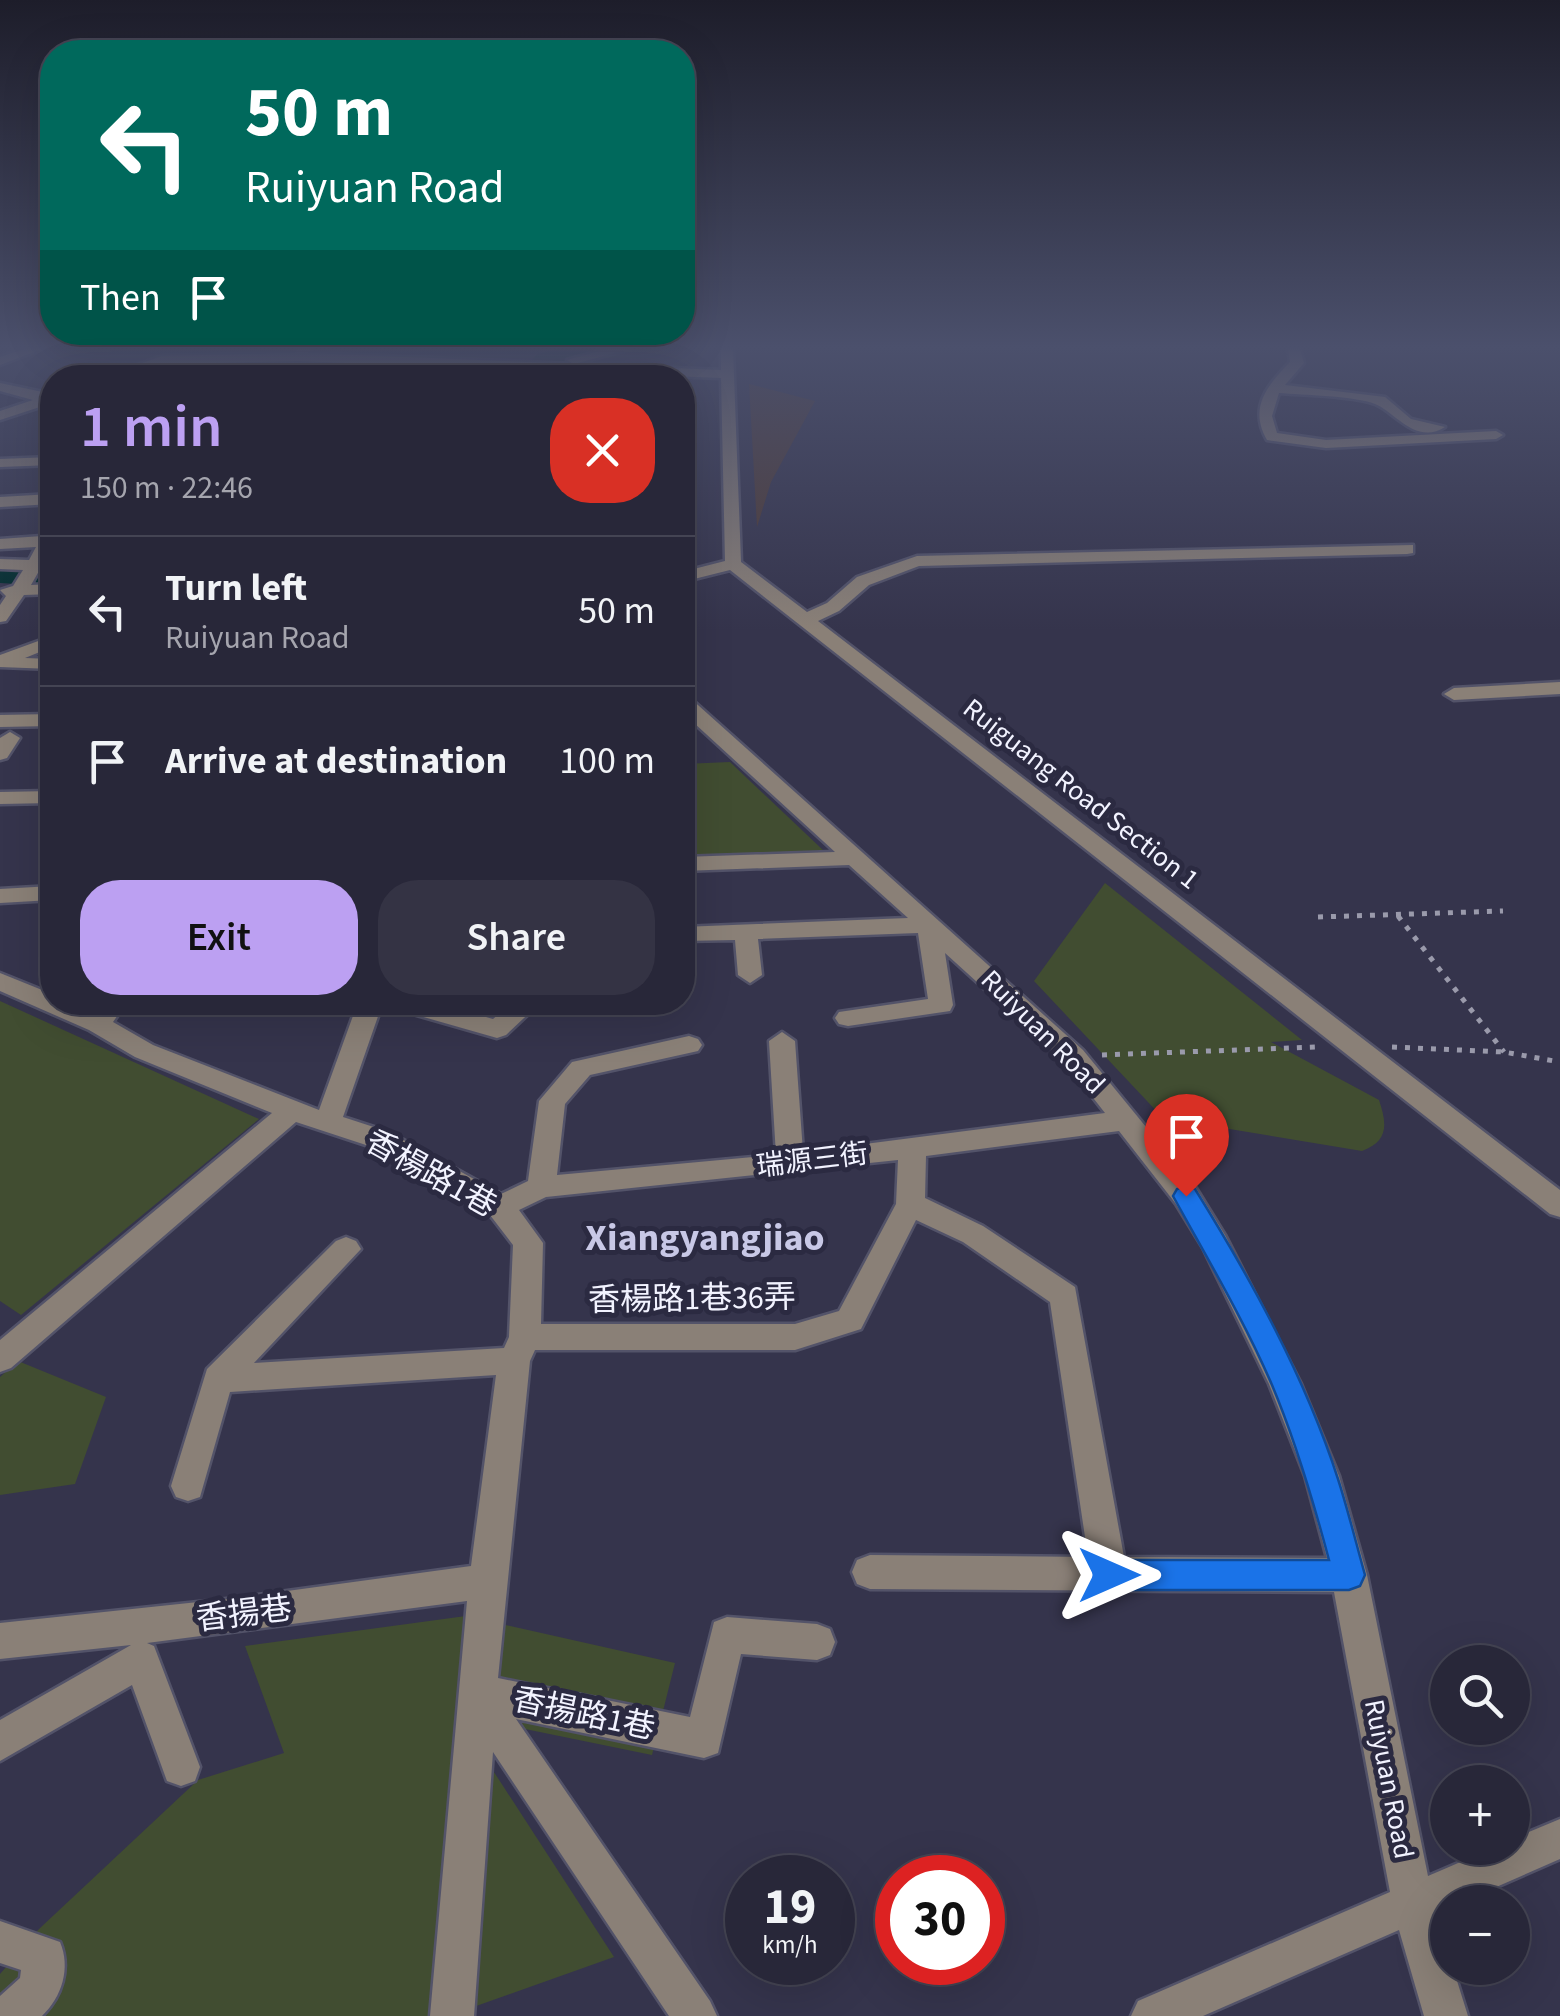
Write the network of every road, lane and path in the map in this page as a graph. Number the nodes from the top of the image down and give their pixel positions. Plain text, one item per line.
1 (730, 443) edge
2 (1316, 443) edge
3 (1346, 443) edge
4 (40, 461) edge
5 (0, 463) edge
6 (40, 500) edge
7 (0, 502) edge
8 (40, 538) edge
9 (0, 544) edge
10 (1408, 549) dead end
11 (40, 552) edge
12 (0, 564) edge
13 (733, 564) junction
14 (31, 566) junction
15 (40, 566) edge
16 (695, 574) edge
17 (0, 591) edge
18 (40, 591) edge
19 (20, 592) junction
20 (0, 618) edge
21 (805, 620) junction
22 (40, 647) edge
23 (0, 662) edge
24 (40, 664) edge
25 (1560, 688) edge
26 (1454, 694) dead end
27 (695, 713) edge
28 (40, 724) edge
29 (3, 738) edge
30 (40, 797) edge
31 (0, 798) edge
32 (854, 858) junction
33 (695, 864) edge
34 (40, 894) edge
35 (0, 896) edge
36 (1503, 911) dead end
37 (1398, 916) junction
38 (1318, 917) dead end
39 (929, 925) junction
40 (746, 932) junction
41 (695, 934) edge
42 (750, 975) dead end
43 (0, 982) edge
44 (40, 994) edge
45 (109, 1015) edge
46 (365, 1015) edge
47 (447, 1015) edge
48 (513, 1015) edge
49 (848, 1018) dead end
50 (782, 1041) dead end
51 (688, 1045) dead end
52 (1358, 1045) junction
53 (1504, 1052) junction
54 (1074, 1056) junction
55 (1560, 1062) edge
56 (292, 1111) junction
57 (1127, 1120) junction
58 (328, 1122) junction
59 (913, 1146) junction
60 (790, 1164) junction
61 (541, 1188) junction
62 (910, 1204) junction
63 (500, 1206) junction
64 (1560, 1206) edge
65 (346, 1249) dead end
66 (8, 1340) edge
67 (520, 1349) junction
68 (218, 1379) junction
69 (188, 1486) dead end
70 (870, 1572) dead end
71 (1109, 1575) junction
72 (1349, 1575) junction
73 (488, 1581) junction
74 (0, 1641) edge
75 (818, 1642) dead end
76 (477, 1692) junction
77 (0, 1742) edge
78 (181, 1766) dead end
79 (1560, 1839) edge
80 (1413, 1906) junction
81 (0, 1942) edge
82 (1158, 2015) edge
83 (10, 2016) edge
84 (452, 2016) edge
85 (695, 2016) edge
86 (1446, 2016) edge

1 - 13 street
2 - 3 street
4 - 5 street
6 - 7 street
8 - 9 street
10 - 21 street
11 - 14 street
12 - 14 street
13 - 16 street
13 - 21 street, Ruiguang Road Section 1
14 - 15 street
14 - 19 street
17 - 19 street
18 - 19 street
19 - 20 street
21 - 52 street, Ruiguang Road Section 1
22 - 23 street
23 - 24 street
25 - 26 street
27 - 32 street, Ruiyuan Road
28 - 29 street
30 - 31 street
32 - 33 street
32 - 39 street, Ruiyuan Road
34 - 35 street
36 - 37 path
37 - 38 path
37 - 53 path
39 - 40 street
39 - 49 street
39 - 54 street, Ruiyuan Road
40 - 41 street
40 - 42 street
43 - 44 street
45 - 56 street, 香楊路1巷
46 - 58 street
47 - 48 street
50 - 60 street
51 - 61 street
52 - 53 path
52 - 54 path
52 - 64 street, Ruiguang Road Section 1
53 - 55 path
54 - 57 street, Ruiyuan Road
56 - 58 street, 香楊路1巷
56 - 66 street
57 - 59 street, 瑞源三街
57 - 72 street, Ruiyuan Road
58 - 63 street, 香楊路1巷
59 - 60 street, 瑞源三街
59 - 62 street, 香楊路1巷36弄
60 - 61 street, 瑞源三街
61 - 63 street, 瑞源三街
62 - 67 street, 香楊路1巷36弄
62 - 71 street
63 - 67 street, 香楊路1巷
65 - 68 street
67 - 68 street
67 - 73 street, 香楊路1巷
68 - 69 street
70 - 71 street
71 - 72 street
72 - 80 street, Ruiyuan Road
73 - 74 street, 香揚巷
73 - 76 street, 香楊路1巷
75 - 76 street, 香揚路1巷
76 - 84 street
76 - 85 street, 香揚路1巷
77 - 78 street
79 - 80 street
80 - 82 street
80 - 86 street, Ruiyuan Road
81 - 83 street

